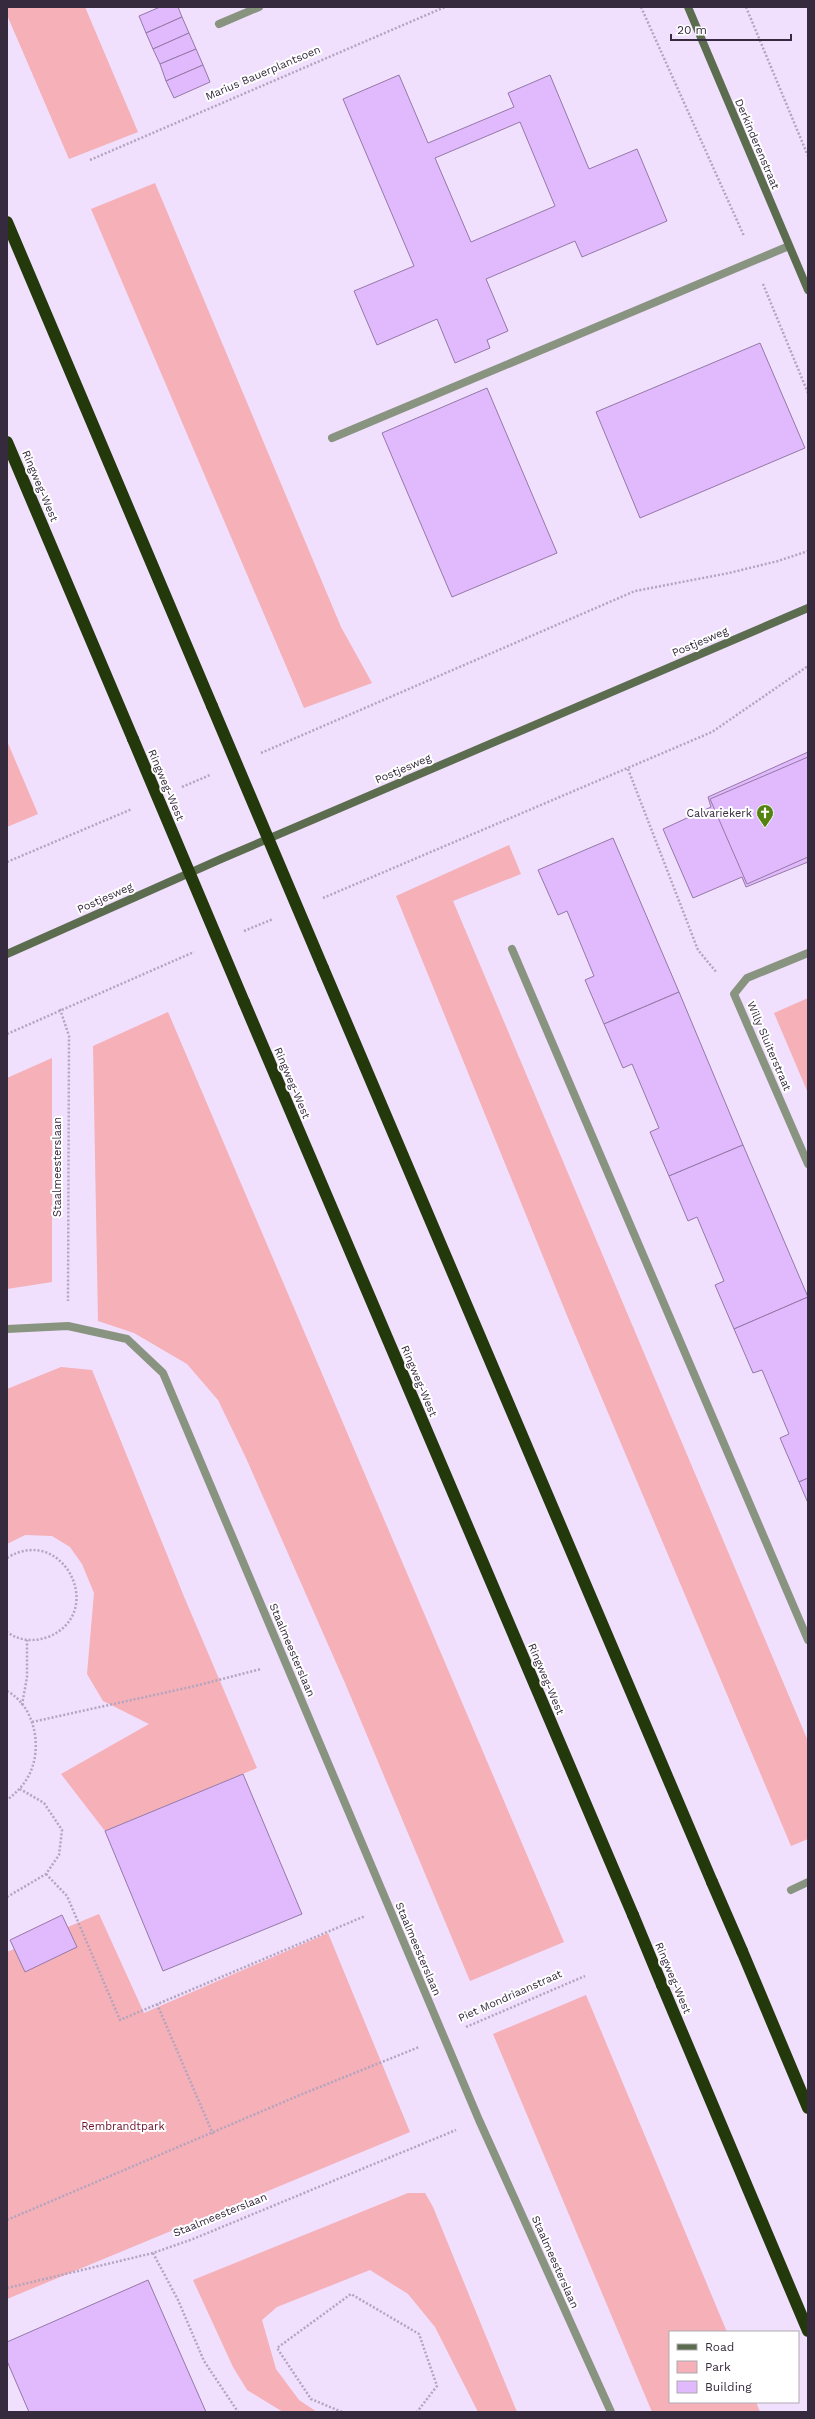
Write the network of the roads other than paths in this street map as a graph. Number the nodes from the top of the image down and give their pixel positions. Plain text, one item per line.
1 (259, 7) edge
2 (688, 7) edge
3 (219, 24) dead end
4 (7, 222) edge
5 (789, 246) junction
6 (808, 290) edge
7 (332, 438) dead end
8 (7, 442) edge
9 (808, 608) edge
10 (512, 949) dead end
11 (808, 953) edge
12 (7, 954) edge
13 (808, 1164) edge
14 (7, 1329) edge
15 (808, 1640) edge
16 (808, 1882) edge
17 (791, 1890) dead end
18 (808, 2108) edge
19 (808, 2331) edge
20 (611, 2412) edge

1 - 3 street
2 - 5 street, Derkinderenstraat
4 - 18 highway, bridge
5 - 6 street, Derkinderenstraat
5 - 7 street
8 - 19 highway, Ringweg-West, bridge
9 - 12 street, Postjesweg
10 - 15 street
11 - 13 street, Willy Sluiterstraat
14 - 20 street, Staalmeesterslaan
16 - 17 street

